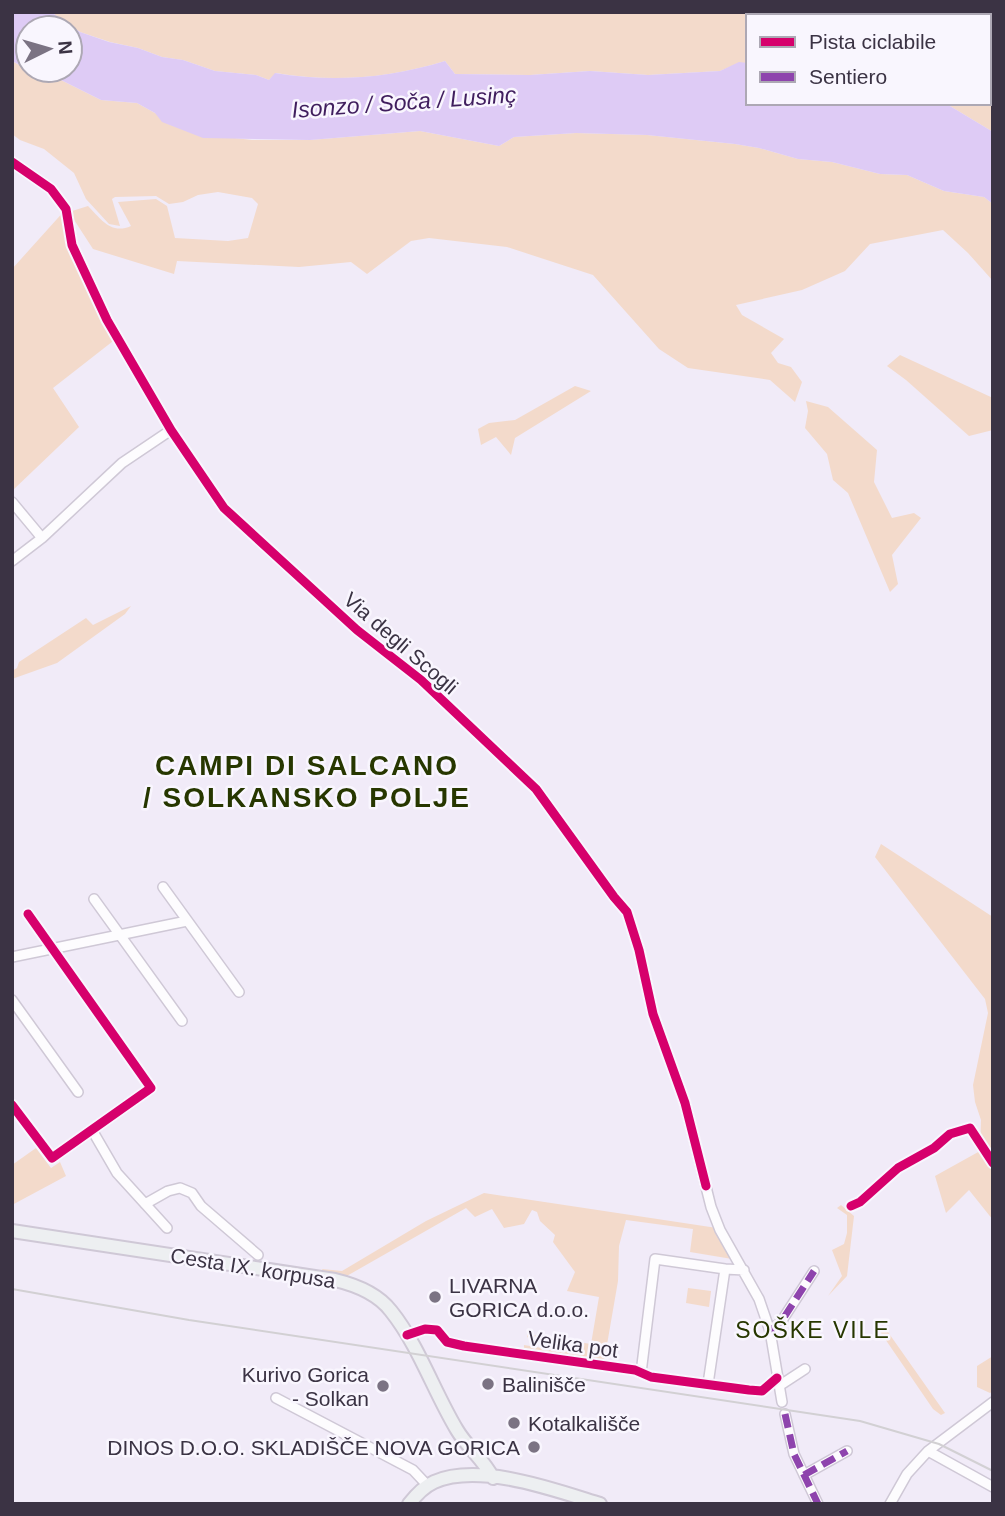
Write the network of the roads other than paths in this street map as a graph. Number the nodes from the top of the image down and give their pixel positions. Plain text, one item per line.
1 (12, 162) edge
2 (171, 430) junction
3 (12, 502) edge
4 (42, 538) junction
5 (12, 561) edge
6 (163, 887) dead end
7 (94, 899) dead end
8 (28, 914) dead end
9 (187, 921) junction
10 (120, 936) junction
11 (54, 949) junction
12 (12, 957) edge
13 (239, 992) dead end
14 (12, 1000) edge
15 (182, 1021) dead end
16 (78, 1092) dead end
17 (12, 1105) edge
18 (92, 1130) junction
19 (145, 1204) junction
20 (167, 1228) dead end
21 (12, 1231) edge
22 (258, 1255) dead end
23 (724, 1269) junction
24 (744, 1270) junction
25 (814, 1271) dead end
26 (770, 1331) junction
27 (407, 1335) junction
28 (805, 1369) dead end
29 (641, 1373) junction
30 (778, 1382) junction
31 (708, 1384) junction
32 (276, 1398) dead end
33 (782, 1402) dead end
34 (993, 1402) edge
35 (785, 1414) dead end
36 (847, 1451) dead end
37 (928, 1451) junction
38 (804, 1475) junction
39 (493, 1478) junction
40 (428, 1486) junction
41 (993, 1487) edge
42 (409, 1504) edge
43 (600, 1504) edge
44 (818, 1504) edge
45 (890, 1504) edge

1 - 2 street, Via degli Scogli
2 - 4 street
2 - 24 street, Via degli Scogli
3 - 4 street
4 - 5 street
6 - 9 street
7 - 10 street
8 - 11 street
9 - 10 street
9 - 13 street
10 - 11 street
10 - 15 street
11 - 12 street
11 - 18 street
14 - 16 street
17 - 18 street
18 - 19 street
19 - 20 street
19 - 22 street
21 - 27 main road, Cesta IX. korpusa
23 - 24 street, Velika pot
23 - 29 street, Velika pot
23 - 31 street
24 - 26 street
25 - 26 street
26 - 30 street
27 - 29 street, Velika pot
27 - 39 main road, Cesta IX. korpusa
28 - 30 street, Velika pot
29 - 31 street, Velika pot
30 - 31 street, Velika pot
30 - 33 street
32 - 40 street
34 - 37 street
35 - 38 street
36 - 38 street
37 - 41 street
37 - 45 street
38 - 44 street
39 - 40 main road
39 - 43 main road
40 - 42 main road

